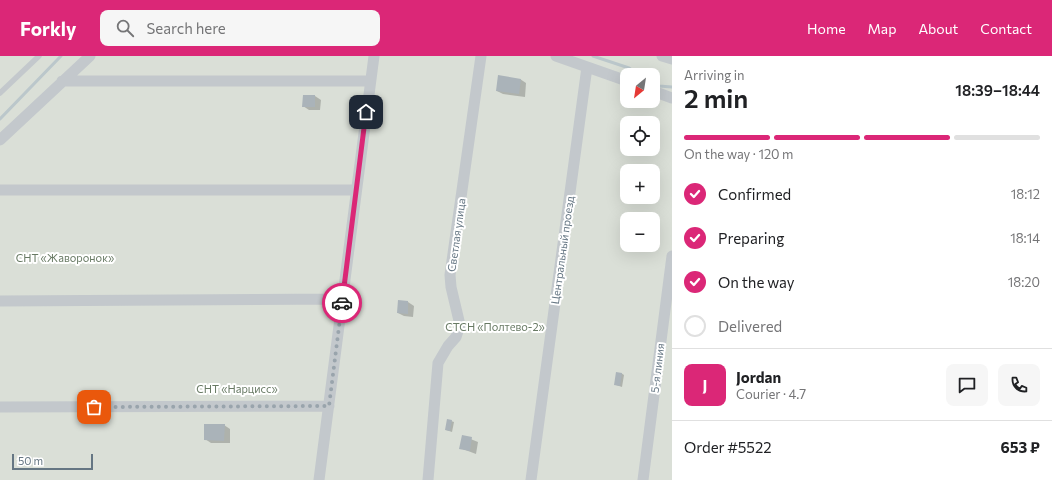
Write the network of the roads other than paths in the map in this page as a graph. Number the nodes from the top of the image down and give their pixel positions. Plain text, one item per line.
1 (39, 56) edge
2 (90, 56) edge
3 (374, 56) edge
4 (481, 56) edge
5 (556, 56) edge
6 (662, 56) edge
7 (672, 59) edge
8 (587, 67) junction
9 (620, 79) edge
10 (62, 81) junction
11 (370, 81) junction
12 (0, 93) edge
13 (660, 94) edge
14 (672, 98) edge
15 (0, 140) edge
16 (0, 190) edge
17 (356, 190) junction
18 (672, 256) edge
19 (342, 299) junction
20 (0, 301) edge
21 (329, 406) junction
22 (0, 407) edge
23 (319, 480) edge
24 (428, 480) edge
25 (531, 480) edge
26 (643, 480) edge

1 - 12 lane
2 - 10 street
3 - 11 street
4 - 24 street, Светлая улица
5 - 8 street
6 - 7 street
8 - 9 street
8 - 25 street, Центральный проезд
10 - 11 street
10 - 15 street
11 - 17 street
13 - 14 street
16 - 17 street
17 - 19 street
18 - 26 street, 5-я линия
19 - 20 street
19 - 21 street
21 - 22 street
21 - 23 street

